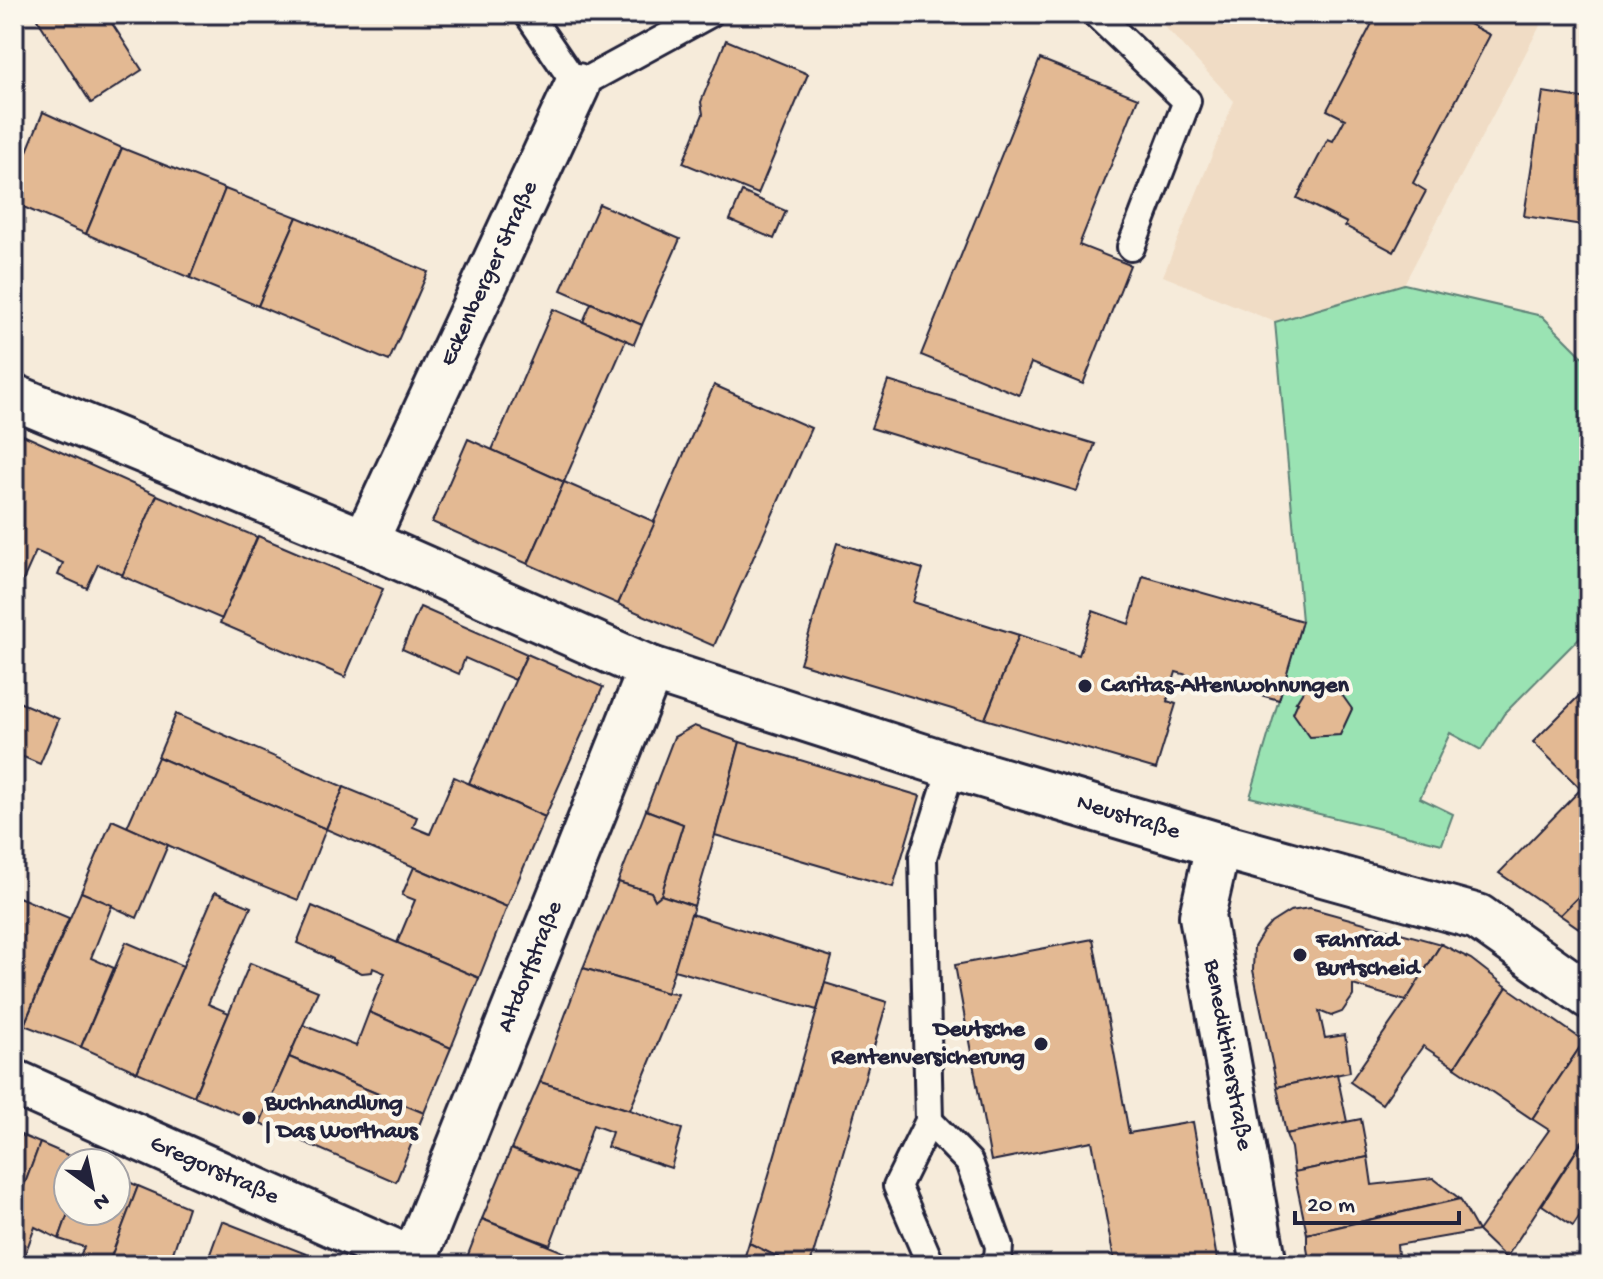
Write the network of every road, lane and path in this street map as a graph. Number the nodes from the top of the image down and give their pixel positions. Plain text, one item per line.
1 (528, 14) edge
2 (709, 14) edge
3 (1096, 14) edge
4 (577, 86) junction
5 (1131, 247) dead end
6 (14, 397) edge
7 (365, 542) junction
8 (651, 669) junction
9 (952, 766) junction
10 (1218, 845) junction
11 (1589, 996) edge
12 (14, 1082) edge
13 (929, 1121) junction
14 (412, 1262) edge
15 (931, 1265) edge
16 (992, 1265) edge
17 (1264, 1265) edge

1 - 4 lane
2 - 4 lane
3 - 5 lane
4 - 7 street, Eckenberger Straße
6 - 7 street
7 - 8 street
8 - 9 street, Neustraße
8 - 14 street, Altdorfstraße
9 - 10 street, Neustraße
9 - 13 lane
10 - 11 street, Neustraße
10 - 17 street, Benediktinerstraße
12 - 14 street, Gregorstraße
13 - 15 lane
13 - 16 lane

